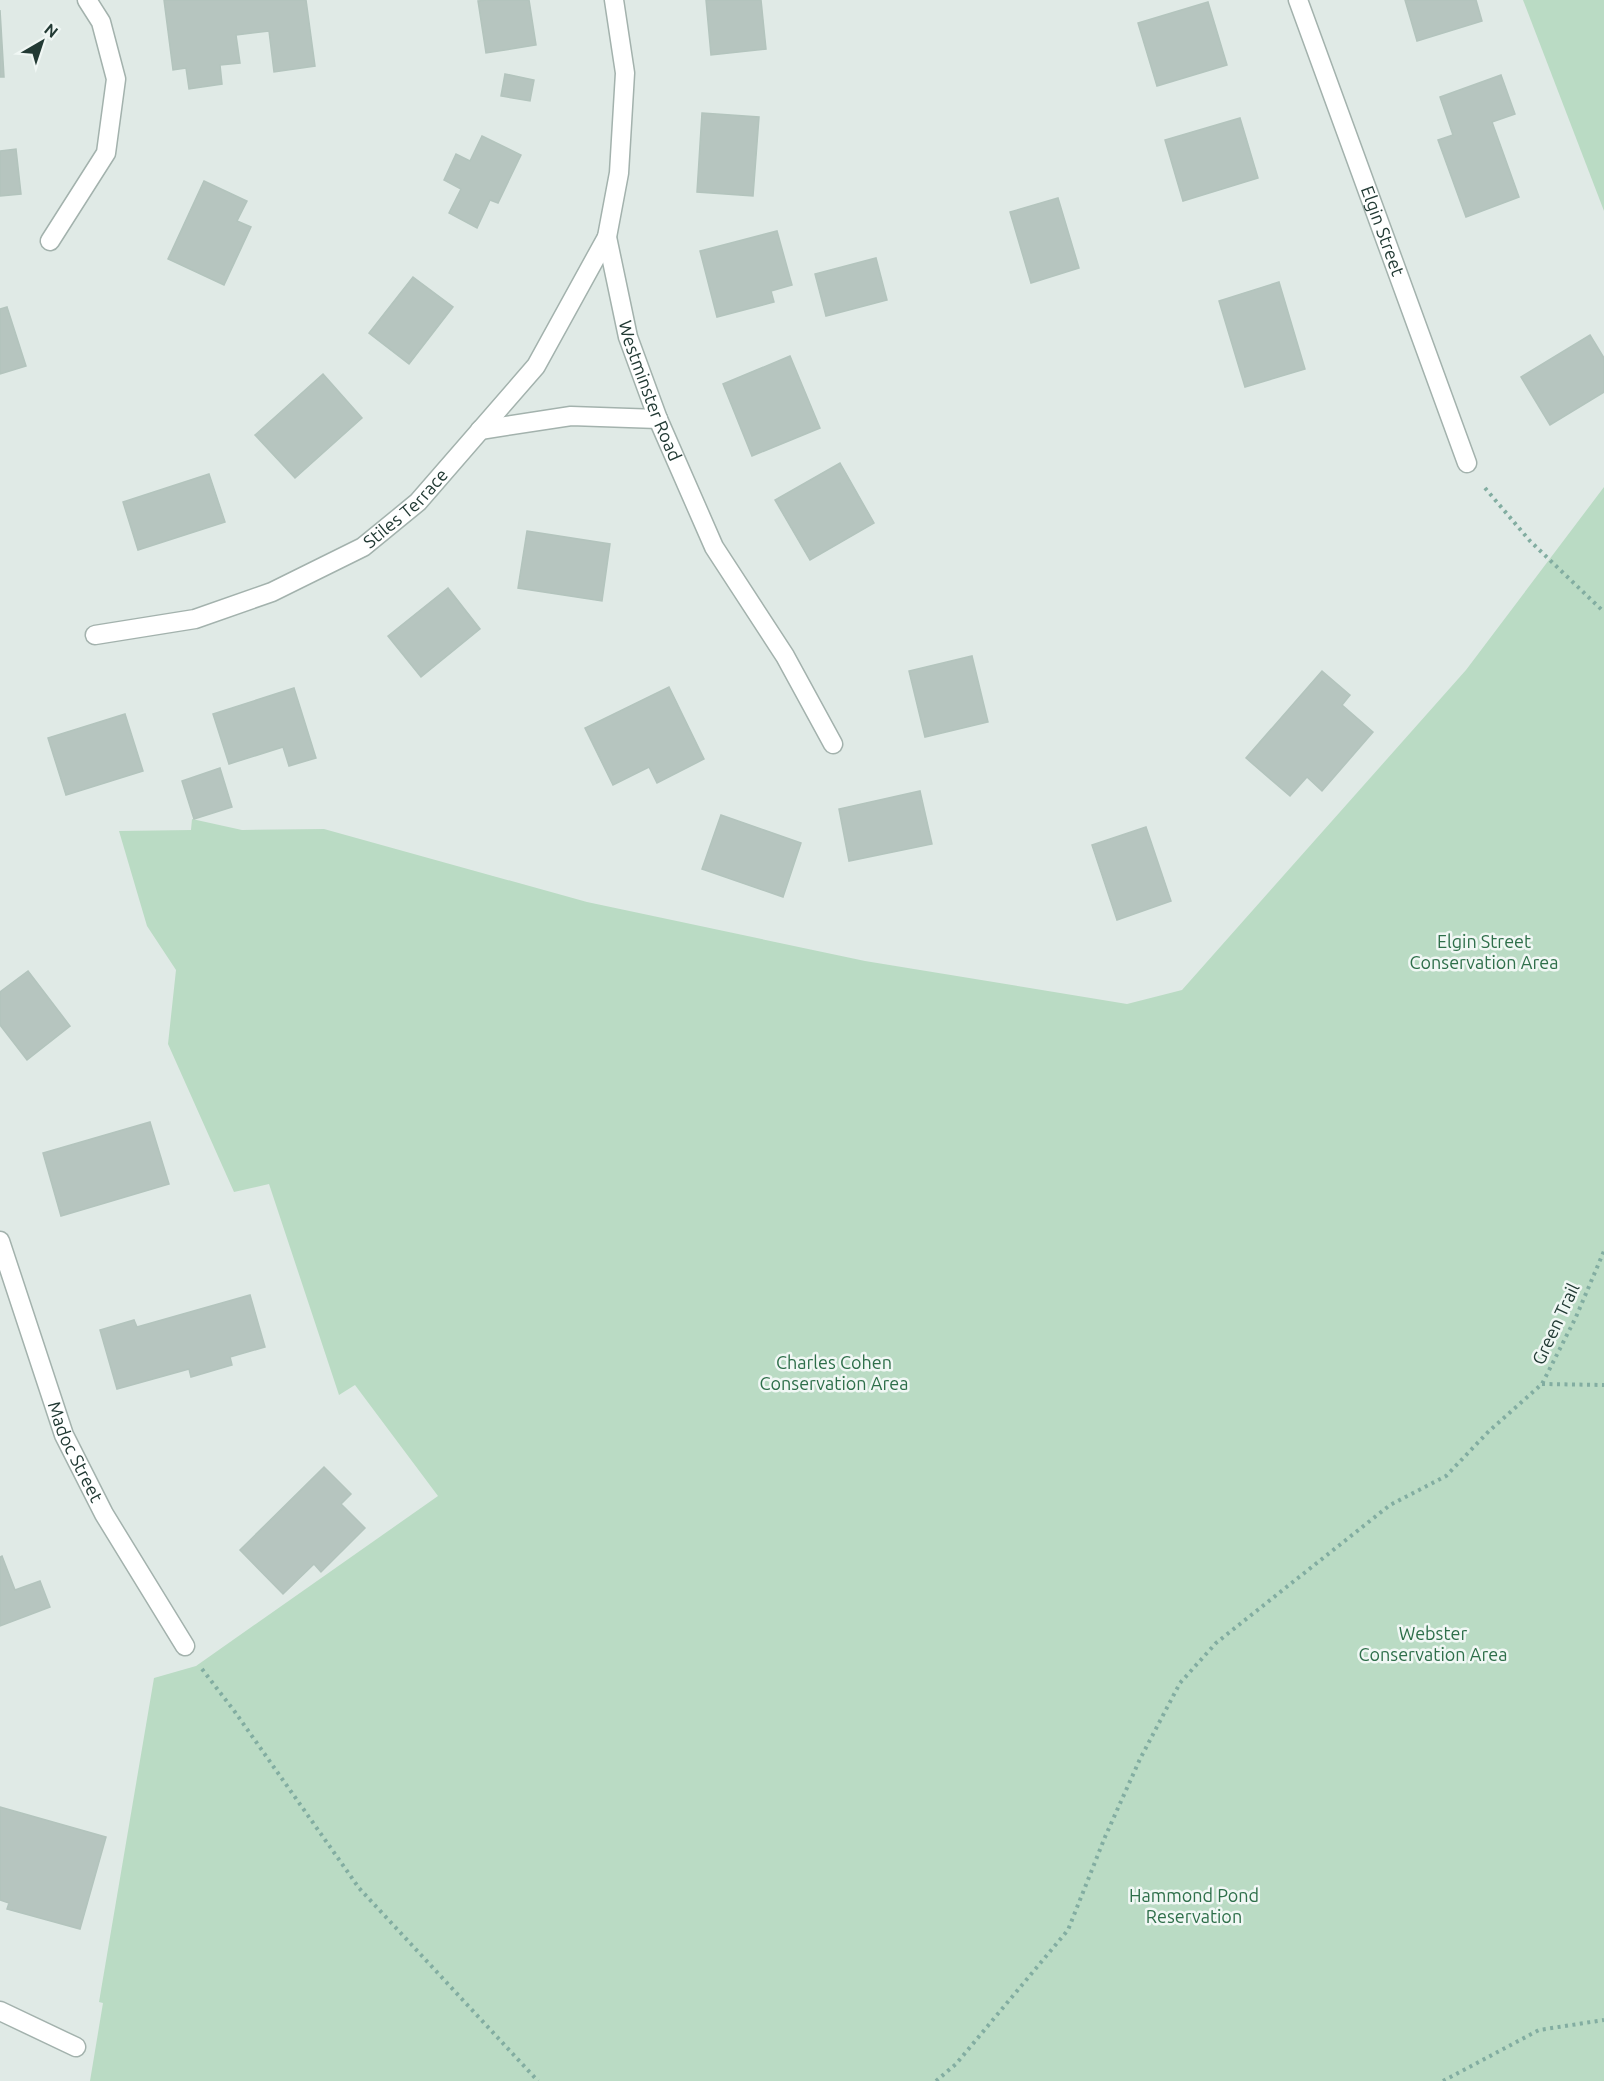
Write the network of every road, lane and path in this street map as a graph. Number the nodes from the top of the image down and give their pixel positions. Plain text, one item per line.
1 (87, 0) edge
2 (614, 0) edge
3 (1298, 0) edge
4 (607, 237) junction
5 (50, 241) dead end
6 (658, 419) junction
7 (480, 430) junction
8 (1467, 463) joint
9 (1604, 612) edge
10 (95, 635) dead end
11 (833, 744) dead end
12 (0, 1241) edge
13 (1604, 1251) edge
14 (1542, 1384) junction
15 (1604, 1385) edge
16 (185, 1646) joint
17 (0, 2011) edge
18 (1604, 2020) edge
19 (75, 2047) dead end
20 (538, 2081) edge
21 (936, 2081) edge
22 (1443, 2081) edge

1 - 5 street
2 - 4 street, Westminster Road
3 - 8 street, Elgin Street
4 - 6 street, Westminster Road
4 - 7 street, Stiles Terrace
6 - 7 street
6 - 11 street, Westminster Road
7 - 10 street, Stiles Terrace
8 - 9 path
12 - 16 street, Madoc Street
13 - 14 path, Green Trail
14 - 15 path, Green Trail
14 - 21 path
16 - 20 path
17 - 19 street
18 - 22 path

